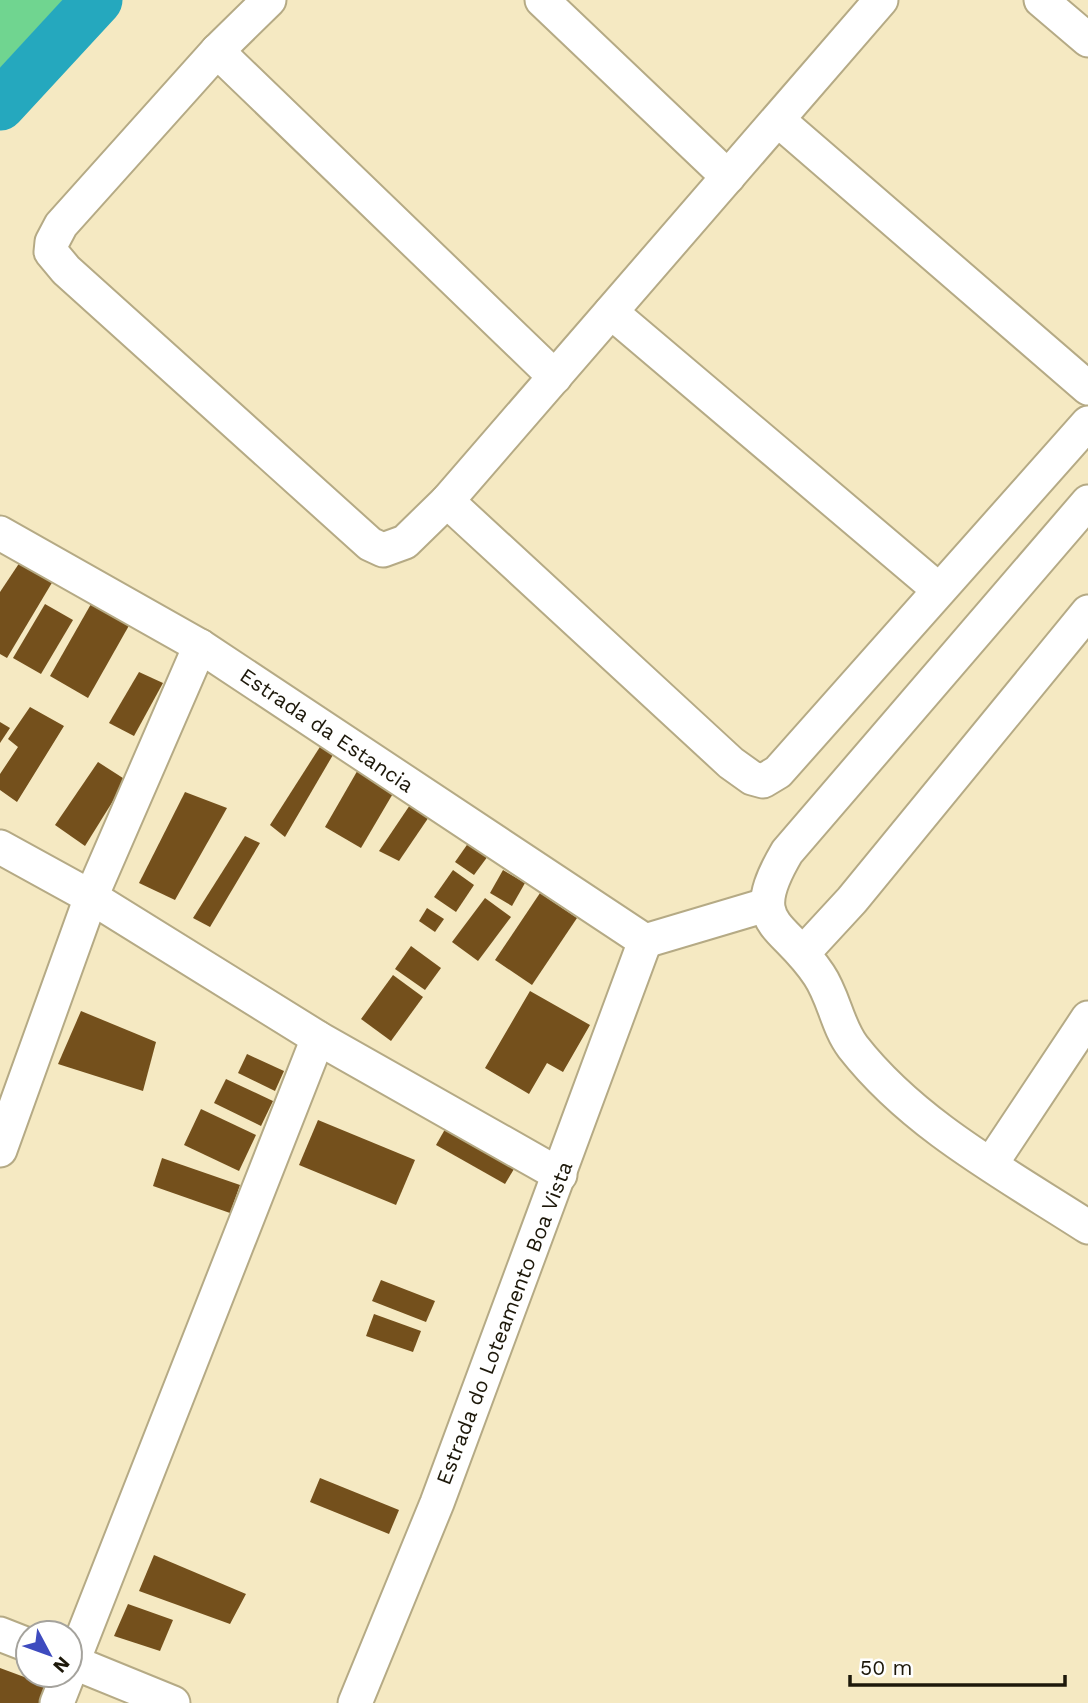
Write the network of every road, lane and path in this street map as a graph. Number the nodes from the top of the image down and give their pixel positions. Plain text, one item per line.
1 (269, 0) edge
2 (542, 0) edge
3 (881, 0) edge
4 (1041, 0) edge
5 (1088, 40) edge
6 (217, 51) junction
7 (778, 120) junction
8 (728, 177) junction
9 (611, 312) junction
10 (555, 377) junction
11 (1088, 388) edge
12 (1088, 423) edge
13 (447, 501) junction
14 (1088, 502) edge
15 (0, 533) edge
16 (939, 590) junction
17 (1088, 612) edge
18 (200, 646) junction
19 (0, 846) edge
20 (91, 897) junction
21 (766, 905) junction
22 (645, 941) junction
23 (804, 953) junction
24 (1088, 1018) edge
25 (318, 1038) junction
26 (0, 1150) edge
27 (991, 1164) junction
28 (560, 1175) junction
29 (1088, 1227) edge
30 (84, 1631) edge
31 (84, 1672) edge
32 (173, 1703) edge
33 (355, 1703) edge

1 - 6 street
2 - 8 street
3 - 7 street
4 - 5 street
6 - 10 street
6 - 13 street
7 - 8 street
7 - 11 street
8 - 9 street
9 - 10 street
9 - 16 street
10 - 13 street
12 - 16 street
13 - 16 street
14 - 21 street
15 - 18 street, Estrada da Estancia
17 - 23 street
18 - 20 street
18 - 22 street, Estrada da Estancia
19 - 20 street
20 - 25 street
20 - 26 street
21 - 22 street
21 - 23 street
22 - 28 street, Estrada do Loteamento Boa Vista
23 - 27 street
24 - 27 street
25 - 28 street
25 - 30 street
27 - 29 street
28 - 33 street, Estrada do Loteamento Boa Vista
31 - 32 street

